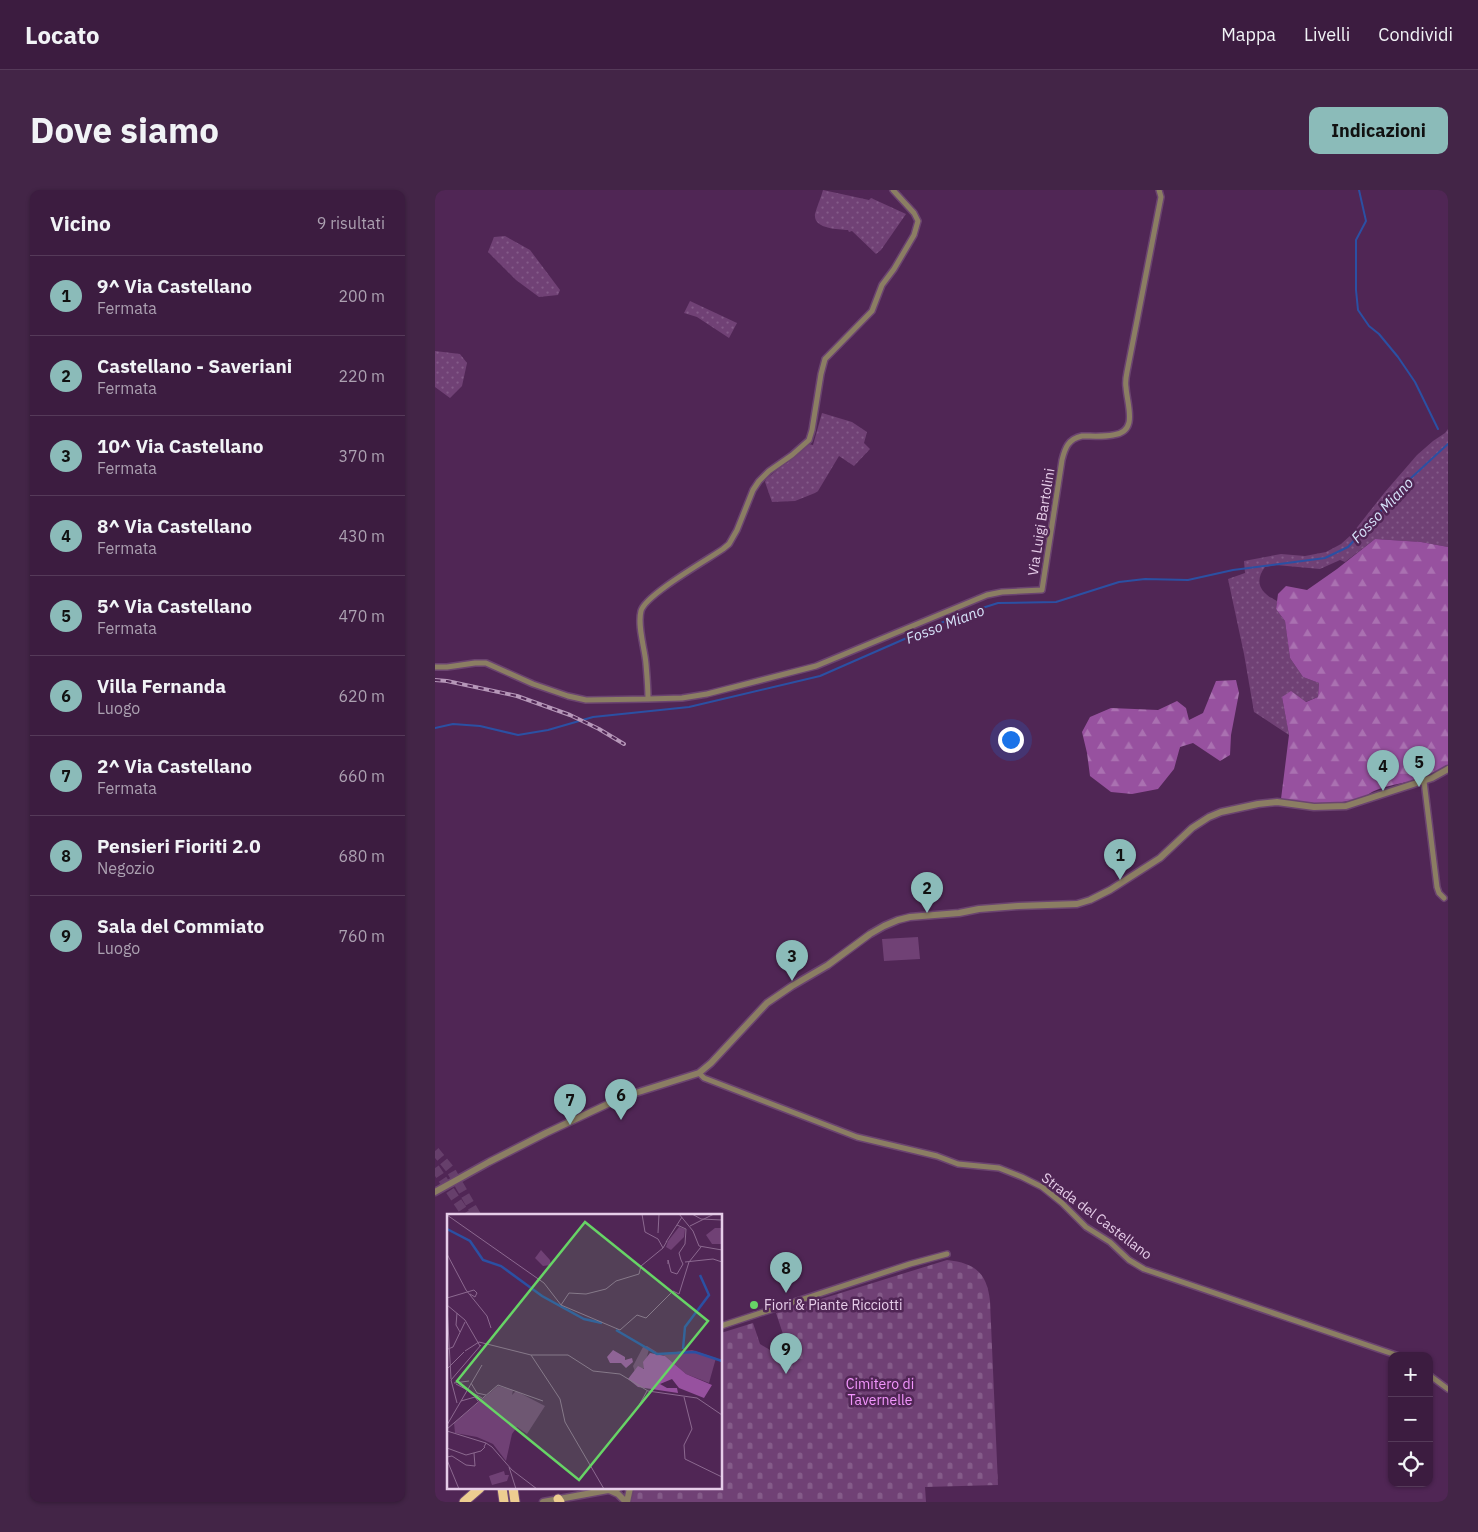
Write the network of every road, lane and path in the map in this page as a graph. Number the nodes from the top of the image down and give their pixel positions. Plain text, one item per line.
1 (893, 190) edge
2 (1159, 190) edge
3 (435, 667) edge
4 (648, 699) junction
5 (1448, 769) edge
6 (1424, 781) junction
7 (1444, 898) dead end
8 (699, 1073) junction
9 (435, 1192) edge
10 (947, 1254) dead end
11 (723, 1325) edge
12 (1388, 1352) edge
13 (1433, 1378) edge
14 (1448, 1389) edge
15 (478, 1490) edge
16 (602, 1490) edge
17 (608, 1490) edge
18 (559, 1500) edge
19 (464, 1502) edge
20 (543, 1502) edge
21 (626, 1502) edge

1 - 4 street
2 - 4 street, Via Luigi Bartolini
3 - 4 street
5 - 6 street
6 - 7 street
6 - 8 street
8 - 9 street
8 - 12 street, Strada del Castellano
10 - 11 street
13 - 14 street
15 - 19 highway
16 - 18 street
17 - 21 street
18 - 20 street

